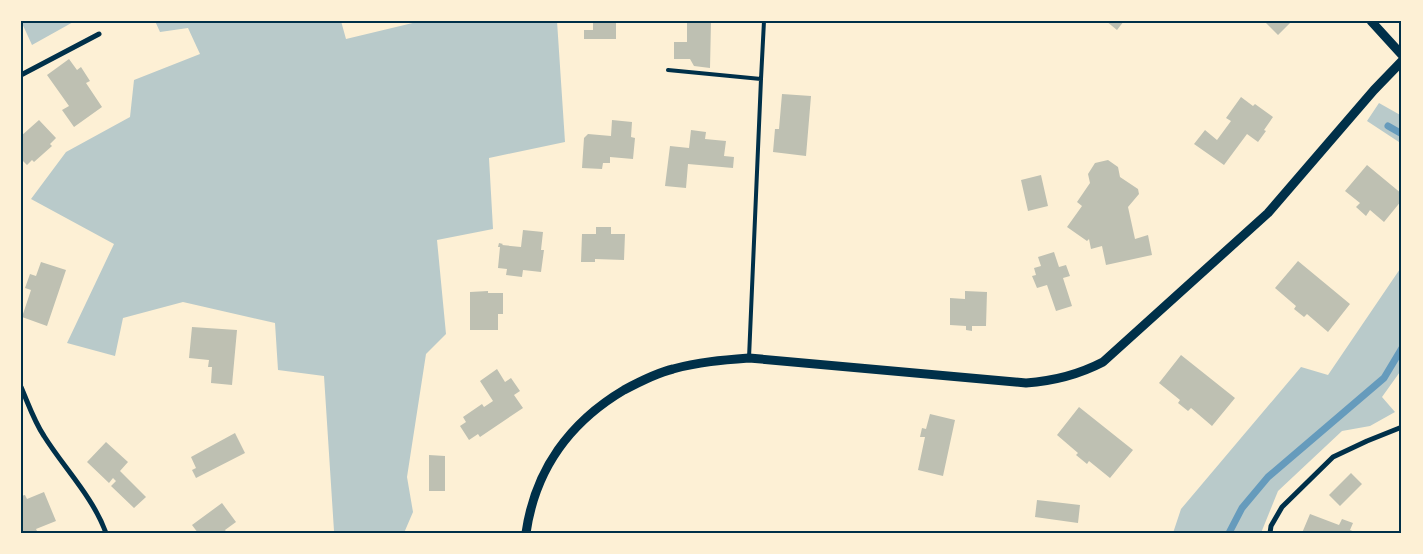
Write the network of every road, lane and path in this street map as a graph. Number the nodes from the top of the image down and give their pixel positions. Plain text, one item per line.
1 (764, 21) edge
2 (1371, 21) edge
3 (99, 34) dead end
4 (1402, 55) edge
5 (1402, 60) edge
6 (668, 70) dead end
7 (21, 75) edge
8 (761, 79) junction
9 (749, 358) junction
10 (21, 387) edge
11 (1402, 427) edge
12 (106, 533) edge
13 (526, 533) edge
14 (1270, 533) edge

1 - 8 lane
2 - 4 street
3 - 7 street
5 - 9 street
6 - 8 lane
8 - 9 lane
9 - 13 street
10 - 12 street
11 - 14 street

